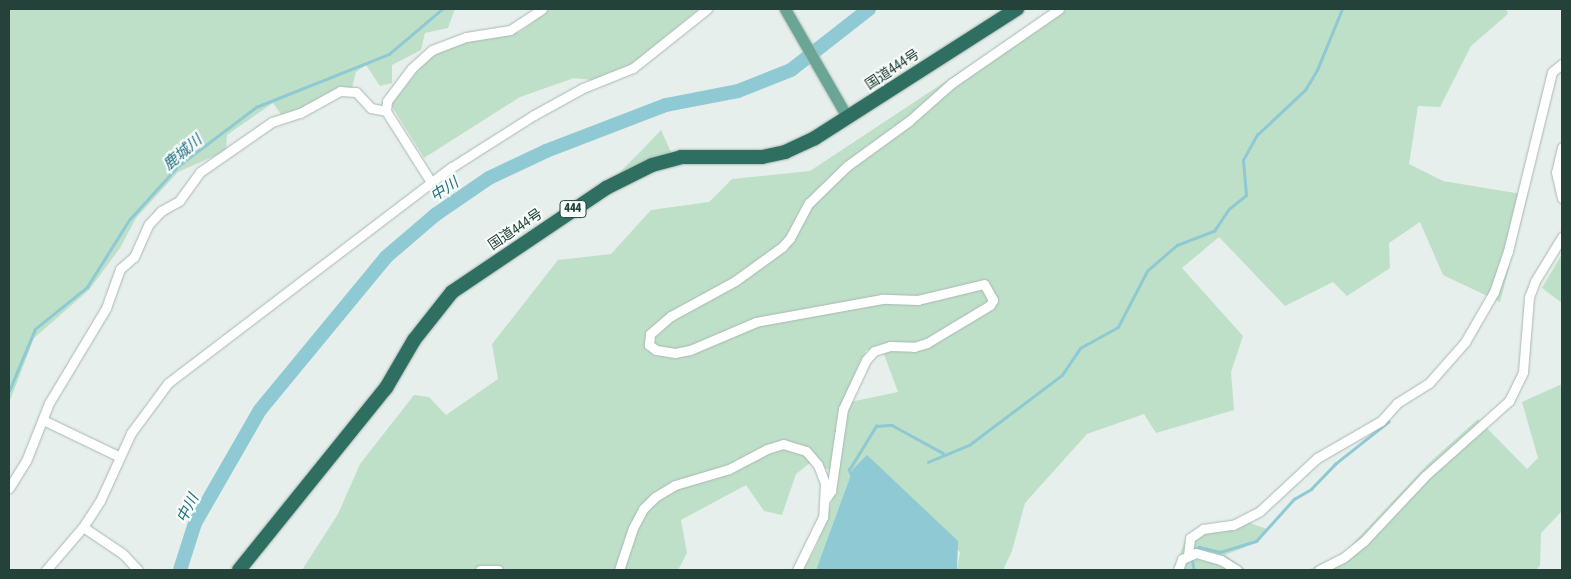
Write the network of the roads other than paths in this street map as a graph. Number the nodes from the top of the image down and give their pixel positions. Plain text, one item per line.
1 (542, 9) edge
2 (707, 9) edge
3 (785, 9) edge
4 (1017, 9) edge
5 (1059, 9) edge
6 (1562, 64) edge
7 (386, 111) junction
8 (847, 117) junction
9 (1562, 147) edge
10 (431, 182) junction
11 (1562, 198) edge
12 (1562, 237) edge
13 (43, 420) junction
14 (118, 456) junction
15 (9, 488) edge
16 (826, 498) junction
17 (83, 527) junction
18 (1192, 554) junction
19 (46, 570) edge
20 (138, 570) edge
21 (239, 570) edge
22 (480, 570) edge
23 (498, 570) edge
24 (619, 570) edge
25 (797, 570) edge
26 (1178, 570) edge
27 (1237, 570) edge
28 (1318, 570) edge

1 - 7 street
2 - 10 street
3 - 8 main road
4 - 8 highway, 国道444号 / 444
5 - 16 street
6 - 18 street
7 - 10 street
7 - 13 street
8 - 21 highway, 国道444号 / 444
9 - 11 street
10 - 14 street
12 - 28 street
13 - 14 street
13 - 15 street
14 - 17 street
16 - 24 street
16 - 25 street
17 - 19 street
17 - 20 street
18 - 26 street
18 - 27 street
22 - 23 street

